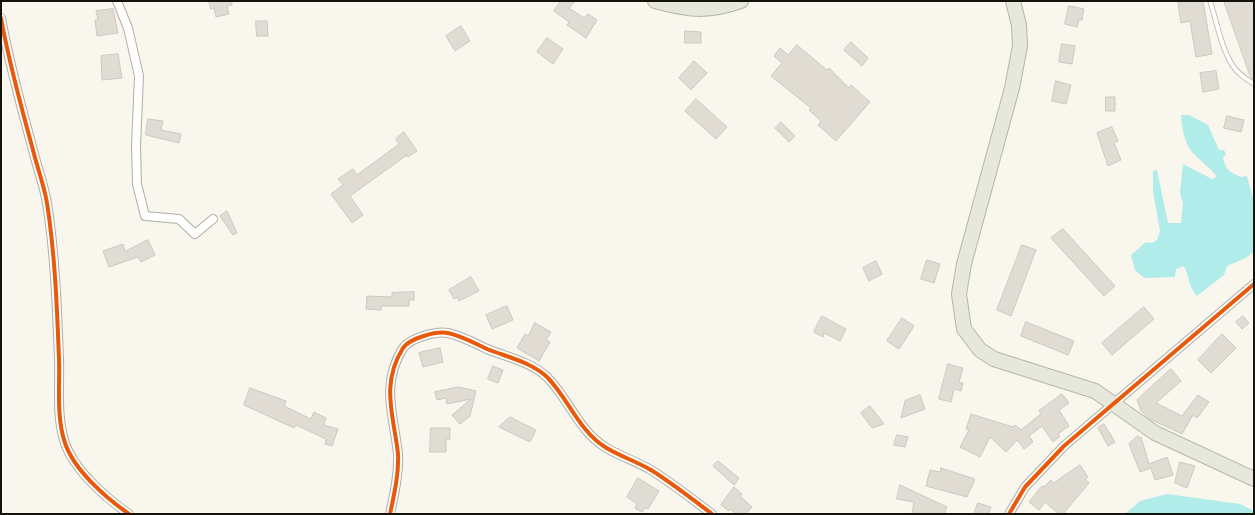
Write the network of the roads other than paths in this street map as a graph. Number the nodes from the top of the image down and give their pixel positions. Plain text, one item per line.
1 (117, 1) edge
2 (655, 1) edge
3 (741, 1) edge
4 (1013, 1) edge
5 (1210, 1) edge
6 (1, 18) edge
7 (1254, 84) edge
8 (213, 220) dead end
9 (1254, 284) edge
10 (1114, 402) junction
11 (1254, 479) edge
12 (128, 514) edge
13 (390, 514) edge
14 (712, 514) edge
15 (1009, 514) edge

1 - 8 street
2 - 3 highway
4 - 10 highway
5 - 7 lane
6 - 12 street
9 - 10 street
10 - 11 highway
10 - 15 street
13 - 14 street

